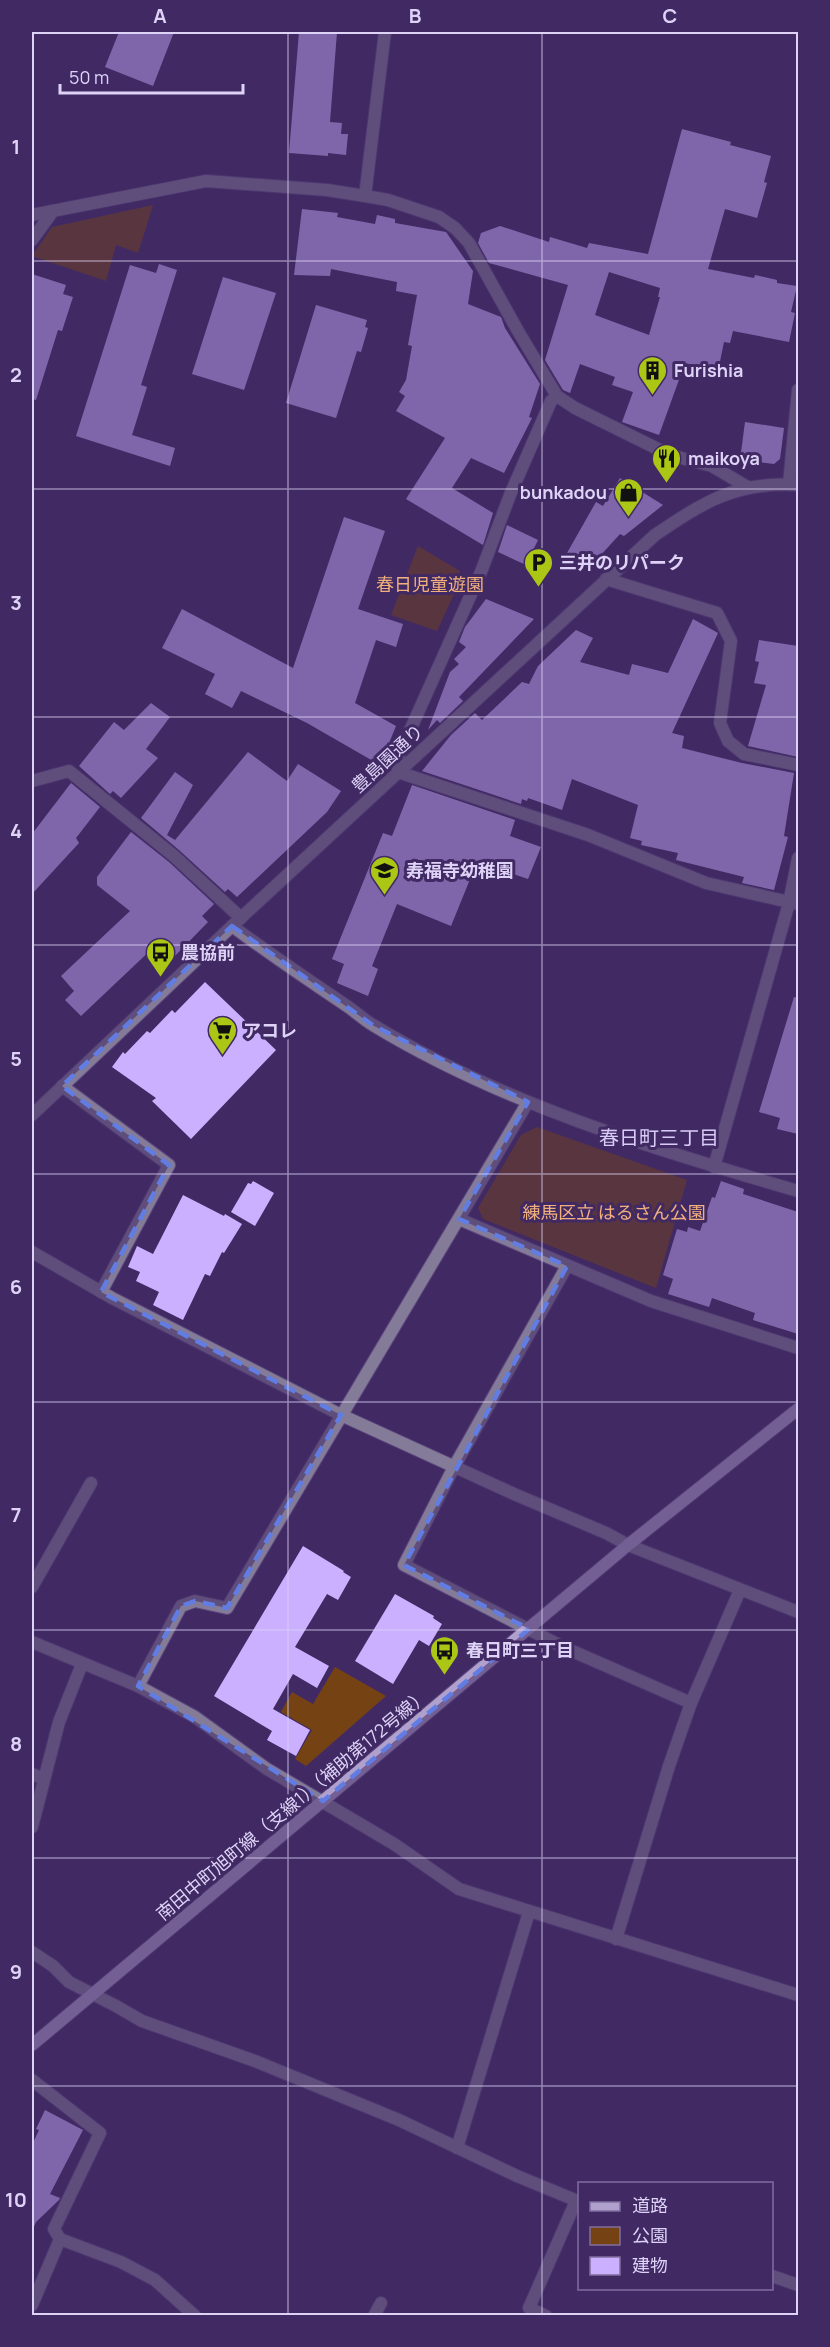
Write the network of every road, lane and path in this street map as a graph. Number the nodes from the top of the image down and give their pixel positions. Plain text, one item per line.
1 (385, 32) edge
2 (365, 196) junction
3 (53, 212) junction
4 (32, 215) edge
5 (32, 240) edge
6 (798, 390) edge
7 (557, 396) junction
8 (794, 484) edge
9 (749, 488) junction
10 (606, 579) junction
11 (798, 765) edge
12 (398, 772) junction
13 (32, 782) edge
14 (798, 858) edge
15 (794, 904) edge
16 (236, 922) junction
17 (62, 1086) junction
18 (528, 1102) junction
19 (32, 1115) edge
20 (714, 1167) junction
21 (798, 1191) edge
22 (459, 1219) junction
23 (32, 1252) edge
24 (567, 1266) junction
25 (101, 1292) junction
26 (798, 1348) edge
27 (798, 1409) edge
28 (341, 1415) junction
29 (454, 1467) junction
30 (91, 1483) dead end
31 (628, 1545) junction
32 (32, 1587) edge
33 (740, 1590) junction
34 (798, 1612) edge
35 (529, 1629) junction
36 (32, 1642) edge
37 (82, 1664) junction
38 (138, 1686) junction
39 (691, 1704) junction
40 (32, 1774) edge
41 (45, 1779) junction
42 (323, 1801) junction
43 (32, 1827) edge
44 (529, 1912) junction
45 (616, 1940) junction
46 (32, 1952) edge
47 (93, 1993) junction
48 (798, 1995) edge
49 (32, 2045) edge
50 (32, 2079) edge
51 (458, 2148) junction
52 (578, 2201) edge
53 (60, 2238) junction
54 (773, 2277) edge
55 (798, 2285) edge
56 (381, 2303) dead end
57 (32, 2305) edge
58 (195, 2316) edge
59 (374, 2316) edge
60 (546, 2316) edge

1 - 2 street
2 - 3 street
2 - 7 street
3 - 4 street
3 - 5 street
6 - 8 street
7 - 9 street
7 - 12 street
8 - 9 street, 豊島園通り
9 - 10 street, 豊島園通り
10 - 11 street
10 - 12 street, 豊島園通り
12 - 15 street
12 - 16 street, 豊島園通り
13 - 16 street
14 - 15 street
15 - 20 street
16 - 17 street, 豊島園通り
16 - 18 street
17 - 19 street, 豊島園通り
17 - 25 street
18 - 20 street
18 - 22 street
20 - 21 street
22 - 24 street
22 - 28 street
23 - 25 street
24 - 26 street
24 - 29 street
25 - 28 street
27 - 31 main road, 南田中町旭町線（支線1）（補助第172号線）
28 - 29 street
28 - 38 street
29 - 31 street
29 - 35 street
30 - 32 street
31 - 33 street
31 - 35 main road, 南田中町旭町線（支線1）（補助第172号線）
33 - 34 street
33 - 39 street
35 - 39 street
35 - 42 main road, 南田中町旭町線（支線1）（補助第172号線）
36 - 37 street
37 - 38 street
37 - 41 street
38 - 42 street
39 - 45 street
40 - 41 street
41 - 43 street
42 - 44 street
42 - 47 main road, 南田中町旭町線（支線1）（補助第172号線）
44 - 45 street
44 - 51 street
45 - 48 street
46 - 47 street
47 - 49 main road, 南田中町旭町線（支線1）（補助第172号線）
47 - 51 street
50 - 53 street
51 - 52 street
52 - 60 street
53 - 57 street
53 - 58 street
54 - 55 street
56 - 59 street

